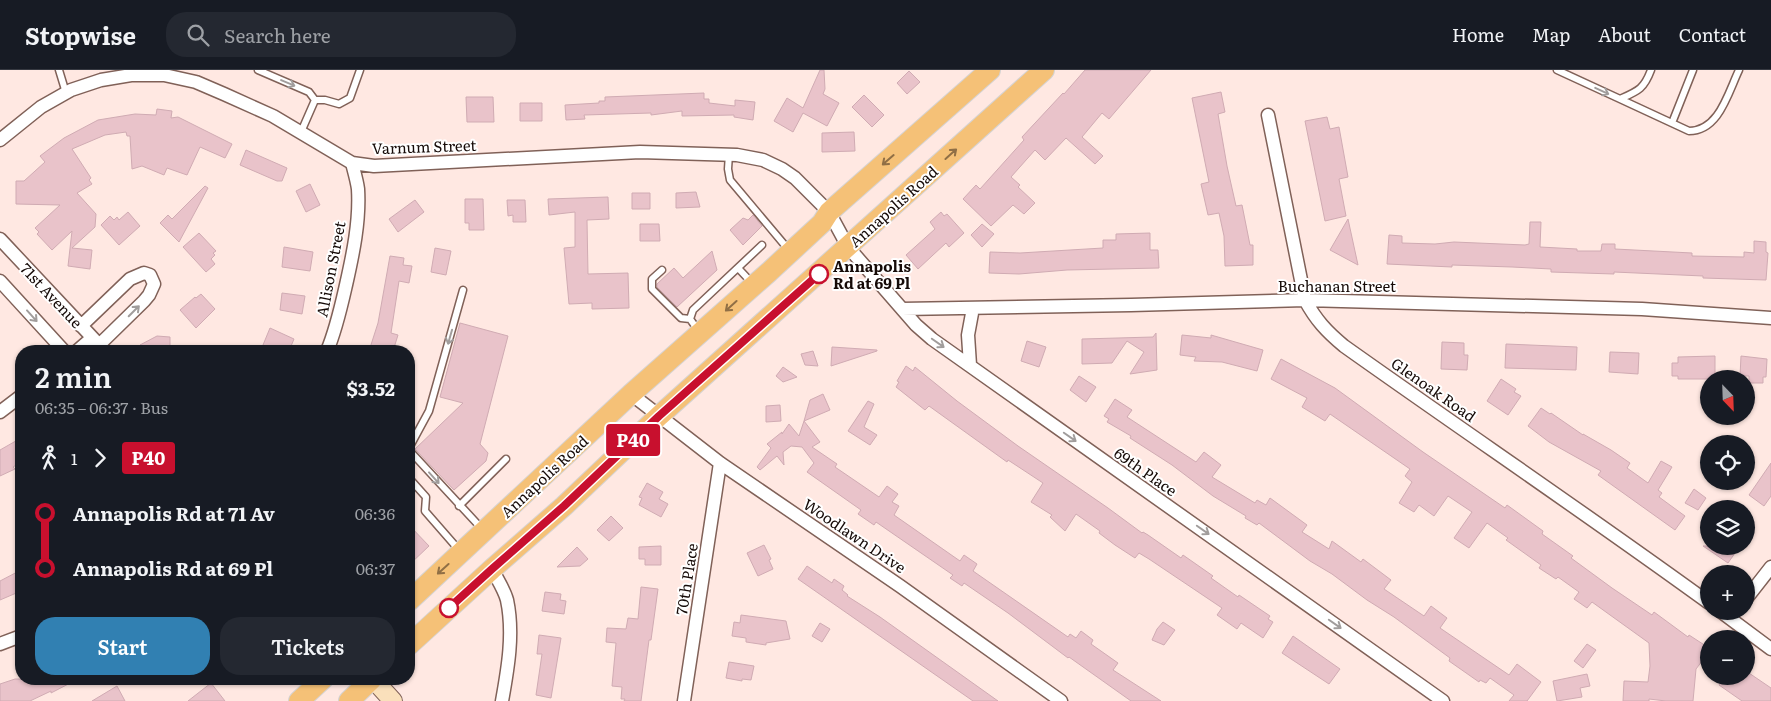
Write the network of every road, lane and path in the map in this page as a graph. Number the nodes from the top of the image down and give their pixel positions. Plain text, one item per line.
1 (59, 70) edge
2 (258, 70) edge
3 (360, 70) edge
4 (990, 70) edge
5 (1044, 70) edge
6 (1557, 70) edge
7 (1651, 70) edge
8 (1693, 70) edge
9 (1739, 70) edge
10 (66, 93) junction
11 (1620, 99) junction
12 (315, 100) junction
13 (1268, 115) dead end
14 (1672, 124) junction
15 (301, 132) junction
16 (0, 140) edge
17 (728, 154) junction
18 (352, 163) junction
19 (829, 212) junction
20 (0, 239) edge
21 (762, 245) dead end
22 (848, 248) junction
23 (790, 252) junction
24 (738, 268) junction
25 (662, 270) dead end
26 (0, 281) edge
27 (754, 285) junction
28 (463, 290) dead end
29 (1305, 300) junction
30 (973, 308) junction
31 (902, 309) junction
32 (1771, 318) edge
33 (81, 326) junction
34 (695, 326) junction
35 (59, 345) edge
36 (99, 345) edge
37 (330, 345) edge
38 (970, 365) junction
39 (631, 394) junction
40 (15, 401) edge
41 (0, 412) edge
42 (659, 416) junction
43 (415, 438) edge
44 (415, 456) edge
45 (506, 459) dead end
46 (720, 463) junction
47 (415, 485) edge
48 (459, 506) junction
49 (484, 531) junction
50 (462, 552) junction
51 (1771, 567) edge
52 (492, 569) junction
53 (1755, 587) edge
54 (415, 592) edge
55 (1700, 596) edge
56 (1739, 620) edge
57 (15, 638) edge
58 (415, 640) edge
59 (0, 644) edge
60 (1771, 649) edge
61 (316, 685) edge
62 (366, 685) edge
63 (378, 685) edge
64 (299, 701) edge
65 (349, 701) edge
66 (393, 701) edge
67 (502, 701) edge
68 (684, 701) edge
69 (1062, 701) edge
70 (1443, 701) edge

1 - 10 lane
2 -> 12 lane
3 - 12 lane
4 -> 19 main road, Annapolis Road
22 -> 5 main road, Annapolis Road
6 -> 11 lane
7 - 11 lane
8 - 14 lane
9 - 14 lane
10 - 15 street, Varnum Street
10 - 16 street, Varnum Street
11 - 14 lane
12 - 15 lane
13 - 29 street, Glenoak Road
15 - 18 street, Varnum Street
17 - 18 street, Varnum Street
17 - 19 street, Varnum Street
17 - 23 lane
18 - 37 street, Allison Street
19 - 22 street, Varnum Street
19 - 23 main road, Annapolis Road
20 - 33 street, 71st Avenue
21 - 24 lane
22 - 31 street, 69th Place
22 - 42 main road, Annapolis Road
23 - 27 main road, Annapolis Road
24 - 27 lane
24 - 34 lane
25 - 34 lane
26 -> 35 street, 71st Avenue
27 -> 34 main road, Annapolis Road
28 -> 43 lane
29 - 30 street, Buchanan Street
29 - 32 street, Buchanan Street
29 - 55 street, Glenoak Road
30 - 31 street, Buchanan Street
30 - 38 street
31 -> 38 street, 69th Place
33 - 36 street, 71st Avenue
36 -> 33 street
34 - 39 main road, Annapolis Road
38 -> 70 street, 69th Place
39 - 42 street, Woodlawn Drive
39 - 49 main road, Annapolis Road
40 - 41 street
42 - 46 street, Woodlawn Drive
42 - 52 main road, Annapolis Road
44 -> 48 lane
45 - 48 lane
46 - 68 street, 70th Place
46 - 69 street, Woodlawn Drive
47 - 50 lane
48 - 49 lane
49 - 50 main road, Annapolis Road
50 -> 54 main road, Annapolis Road
51 - 53 street
52 - 58 main road, Annapolis Road
52 - 67 street
56 - 60 street
57 - 59 street
61 - 64 main road
62 - 65 main road
63 - 66 street

